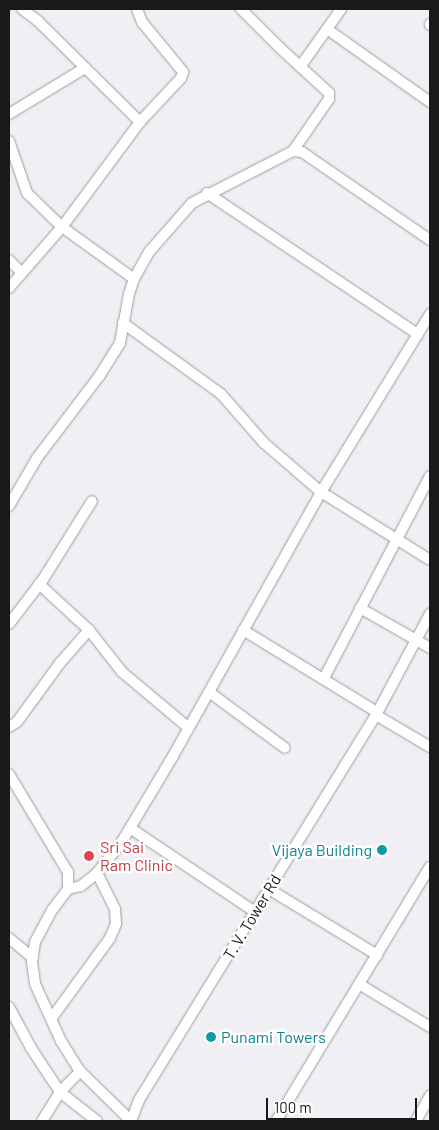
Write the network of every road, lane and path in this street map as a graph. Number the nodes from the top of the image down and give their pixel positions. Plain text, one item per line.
1 (22, 9) edge
2 (137, 9) edge
3 (242, 9) edge
4 (342, 9) edge
5 (328, 29) junction
6 (85, 68) junction
7 (300, 68) junction
8 (430, 102) edge
9 (9, 114) edge
10 (140, 122) junction
11 (9, 140) edge
12 (294, 151) junction
13 (207, 193) junction
14 (62, 227) junction
15 (430, 240) edge
16 (9, 260) edge
17 (22, 272) junction
18 (134, 279) junction
19 (9, 288) edge
20 (430, 314) edge
21 (123, 323) junction
22 (418, 334) junction
23 (430, 476) edge
24 (321, 492) junction
25 (92, 501) dead end
26 (9, 506) edge
27 (396, 539) junction
28 (430, 560) edge
29 (39, 584) junction
30 (360, 608) junction
31 (430, 614) edge
32 (9, 624) edge
33 (90, 630) junction
34 (243, 630) junction
35 (417, 639) junction
36 (430, 648) edge
37 (324, 678) junction
38 (208, 692) junction
39 (376, 714) junction
40 (9, 727) edge
41 (189, 728) junction
42 (430, 747) edge
43 (285, 748) dead end
44 (9, 774) edge
45 (130, 828) junction
46 (430, 867) edge
47 (98, 873) junction
48 (68, 889) junction
49 (269, 889) junction
50 (255, 912) junction
51 (9, 938) edge
52 (377, 955) junction
53 (32, 958) junction
54 (359, 984) junction
55 (9, 1007) edge
56 (50, 1019) junction
57 (430, 1027) edge
58 (80, 1071) junction
59 (60, 1092) junction
60 (430, 1096) edge
61 (42, 1121) edge
62 (97, 1121) edge
63 (131, 1121) edge
64 (276, 1121) edge
65 (416, 1121) edge

1 - 6 street
2 - 10 street
3 - 7 street
4 - 5 street
5 - 7 street
5 - 8 street
6 - 9 street
6 - 10 street
7 - 12 street
10 - 14 street
11 - 14 street
12 - 13 street
12 - 15 street
13 - 18 street
13 - 22 street
14 - 17 street
14 - 18 street
16 - 17 street
17 - 19 street
18 - 21 street
20 - 22 street
21 - 24 street
21 - 26 street
22 - 24 street
23 - 27 street
24 - 27 street
24 - 34 street
25 - 29 street
27 - 28 street
27 - 30 street
29 - 32 street
29 - 33 street
30 - 35 street
30 - 37 street
31 - 35 street, T. V. Tower Rd
33 - 40 street
33 - 41 street
34 - 37 street
34 - 38 street
35 - 36 street
35 - 39 street, T. V. Tower Rd
37 - 39 street
38 - 41 street
38 - 43 street
39 - 42 street
39 - 49 street, T. V. Tower Rd
41 - 45 street
44 - 48 street
45 - 47 street
45 - 50 street
46 - 52 street
47 - 48 street
47 - 56 street
48 - 53 street
49 - 50 street, T. V. Tower Rd
49 - 52 street
50 - 63 street, T. V. Tower Rd
51 - 53 street
52 - 54 street
53 - 56 street
54 - 57 street
54 - 64 street
55 - 59 street
56 - 58 street
58 - 59 street
58 - 63 street
59 - 61 street
59 - 62 street
60 - 65 street

